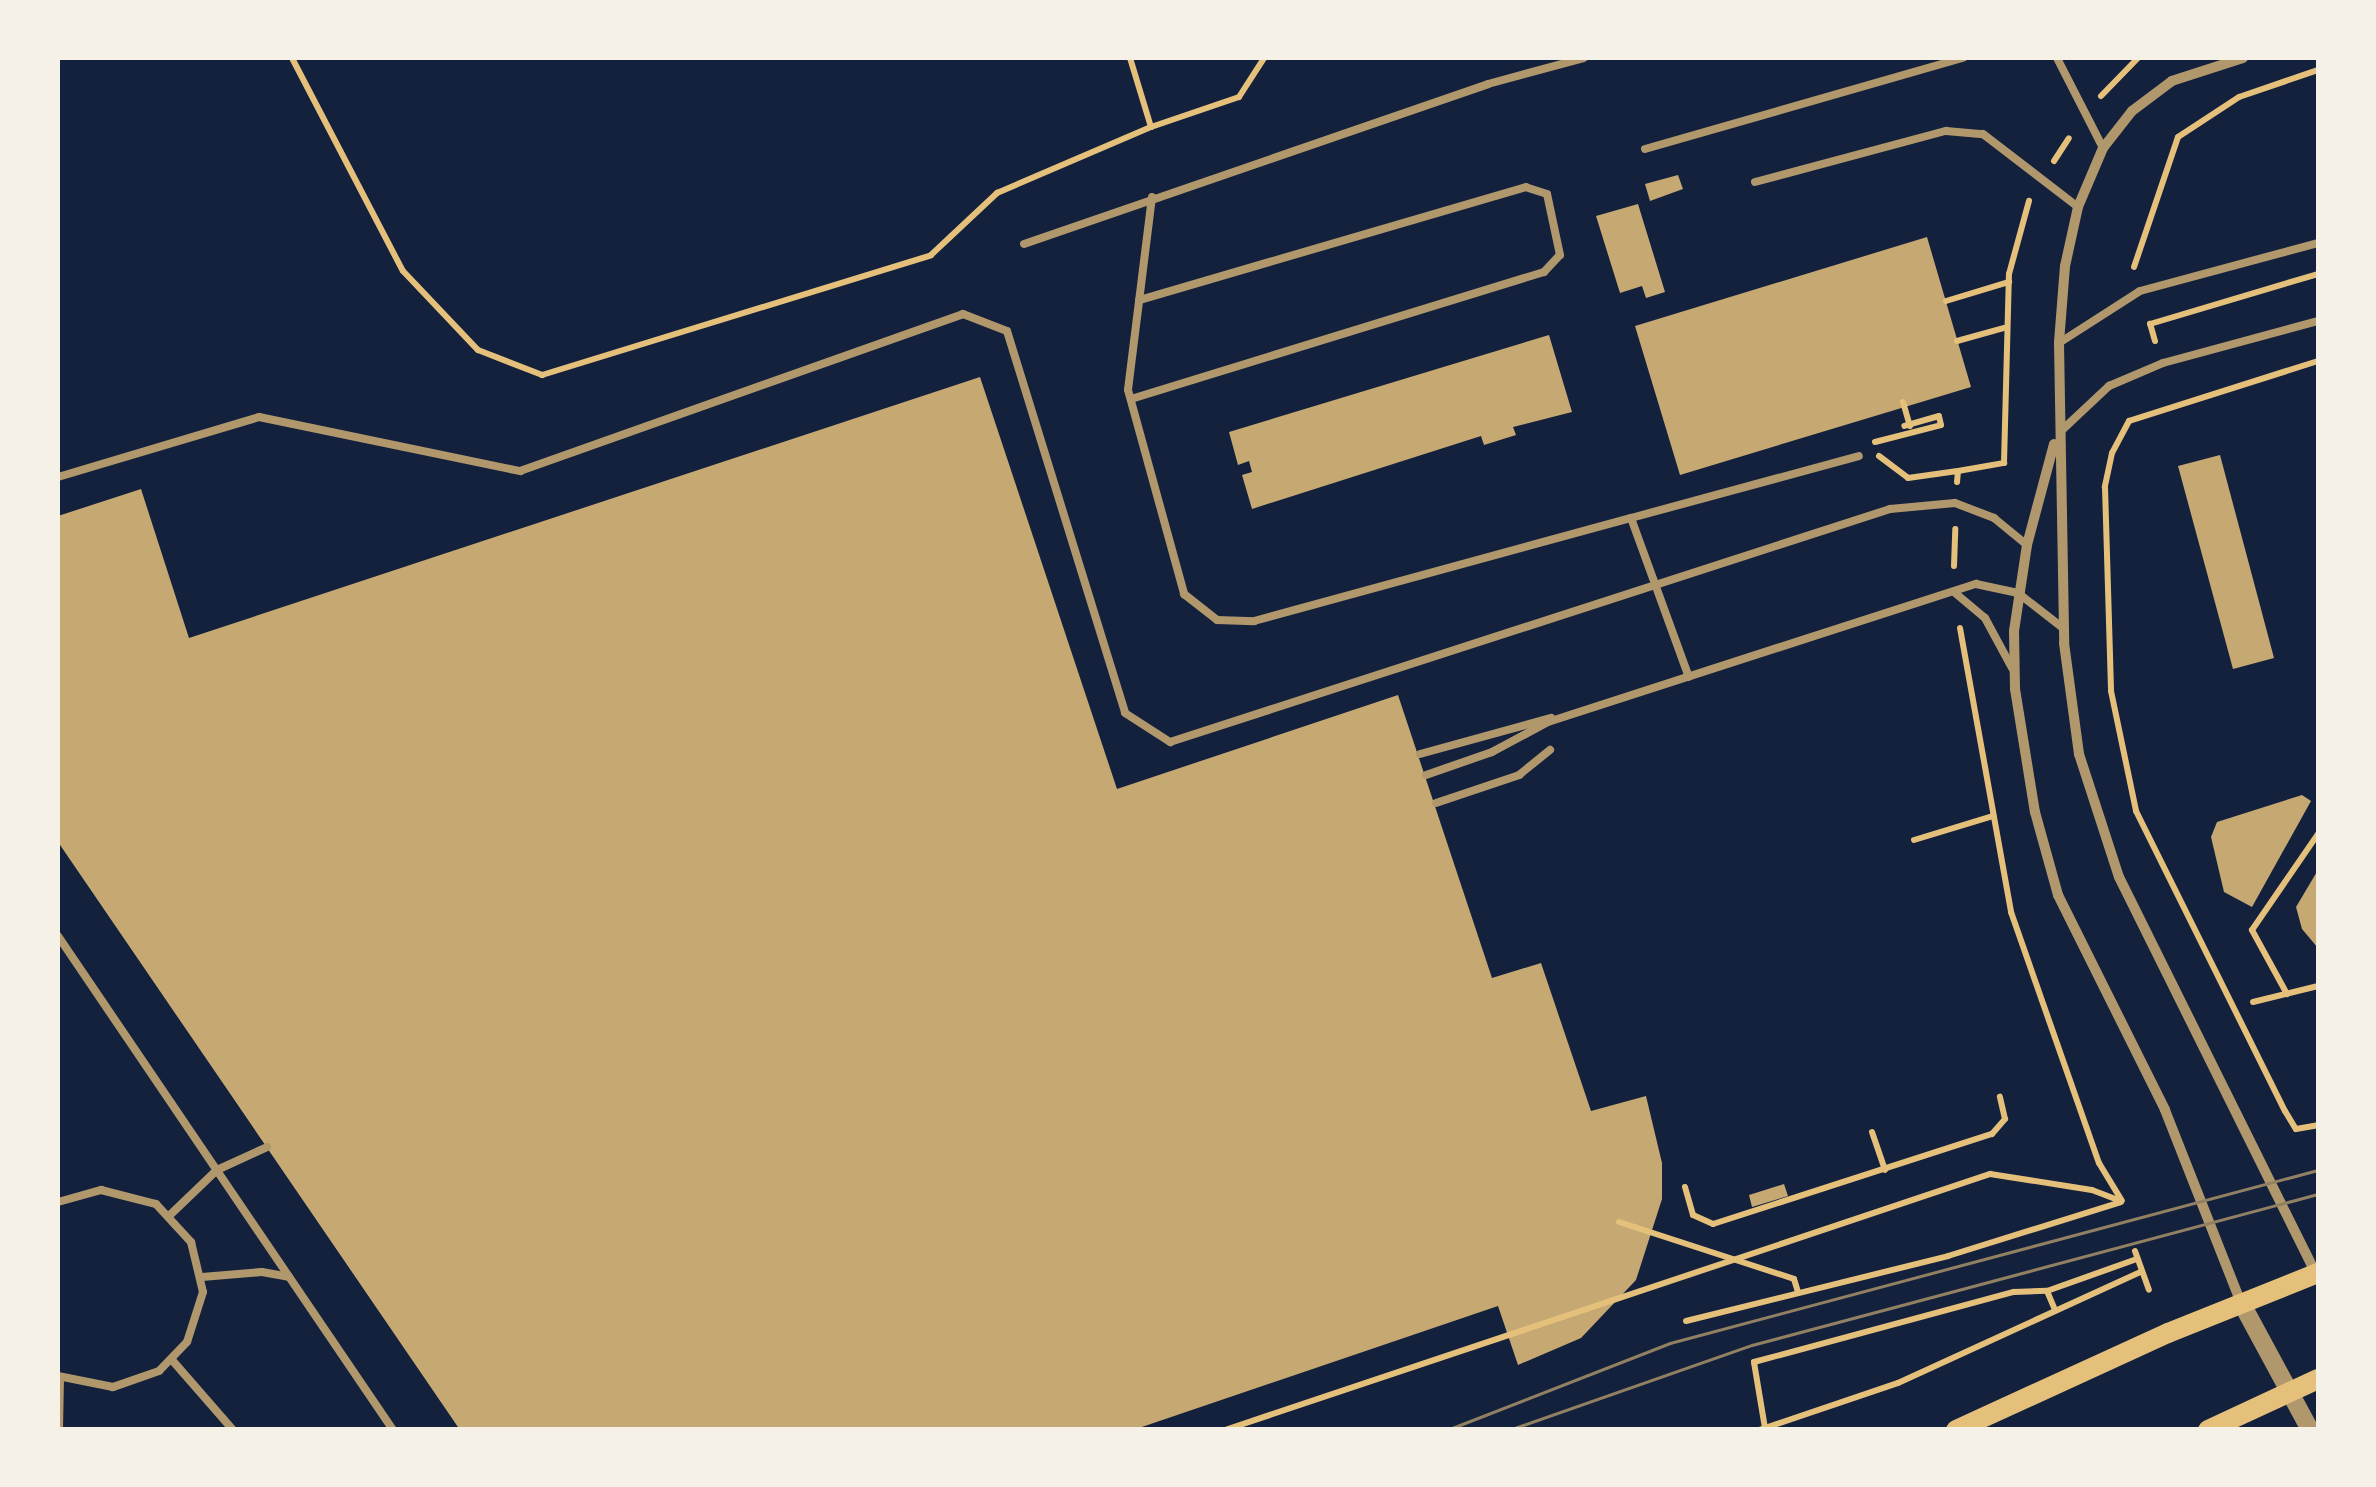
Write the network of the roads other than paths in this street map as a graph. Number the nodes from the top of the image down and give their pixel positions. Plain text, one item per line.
1 (1584, 58) edge
2 (1963, 58) edge
3 (2057, 58) edge
4 (2242, 58) edge
5 (2103, 148) junction
6 (1644, 149) dead end
7 (1755, 182) dead end
8 (1152, 197) junction
9 (2078, 208) junction
10 (2318, 243) edge
11 (1024, 244) dead end
12 (1140, 300) junction
13 (2318, 321) edge
14 (2060, 344) junction
15 (1131, 399) junction
16 (2057, 434) junction
17 (1860, 456) dead end
18 (58, 478) edge
19 (1630, 518) junction
20 (2026, 546) junction
21 (1655, 584) junction
22 (1954, 592) junction
23 (2018, 593) junction
24 (2063, 628) junction
25 (2012, 668) junction
26 (1689, 677) junction
27 (1570, 715) junction
28 (1550, 750) dead end
29 (1420, 754) dead end
30 (1426, 774) dead end
31 (1436, 803) dead end
32 (58, 936) edge
33 (267, 1147) dead end
34 (216, 1170) junction
35 (58, 1202) edge
36 (170, 1215) junction
37 (2318, 1276) edge
38 (202, 1277) junction
39 (290, 1277) junction
40 (2242, 1304) junction
41 (172, 1360) junction
42 (59, 1376) edge
43 (2318, 1379) edge
44 (2291, 1392) junction
45 (59, 1430) edge
46 (233, 1430) edge
47 (394, 1430) edge
48 (1956, 1430) edge
49 (2208, 1430) edge
50 (2310, 1430) edge

1 - 8 lane
2 - 6 lane
3 - 5 lane
4 - 5 street
5 - 9 street
7 - 9 lane
8 - 11 lane
8 - 12 lane
9 - 14 street
10 - 14 lane
12 - 15 lane
12 - 15 lane
13 - 16 lane
14 - 16 street
15 - 19 lane
16 - 20 street
16 - 24 street
17 - 19 lane
18 - 21 lane
19 - 21 lane
20 - 21 lane
20 - 23 street
21 - 26 lane
22 - 23 lane
22 - 25 lane
22 - 26 lane
23 - 24 lane
23 - 25 street
24 - 37 street
25 - 40 street
26 - 27 lane
27 - 29 lane
27 - 30 lane
28 - 31 lane
32 - 34 lane
33 - 34 lane
34 - 36 lane
34 - 39 lane
35 - 36 lane
36 - 38 lane
37 - 40 main road
38 - 39 lane
38 - 41 lane
39 - 47 lane
40 - 44 street
40 - 48 main road
41 - 42 lane
41 - 46 lane
42 - 45 lane
43 - 44 main road
44 - 49 main road
44 - 50 street

